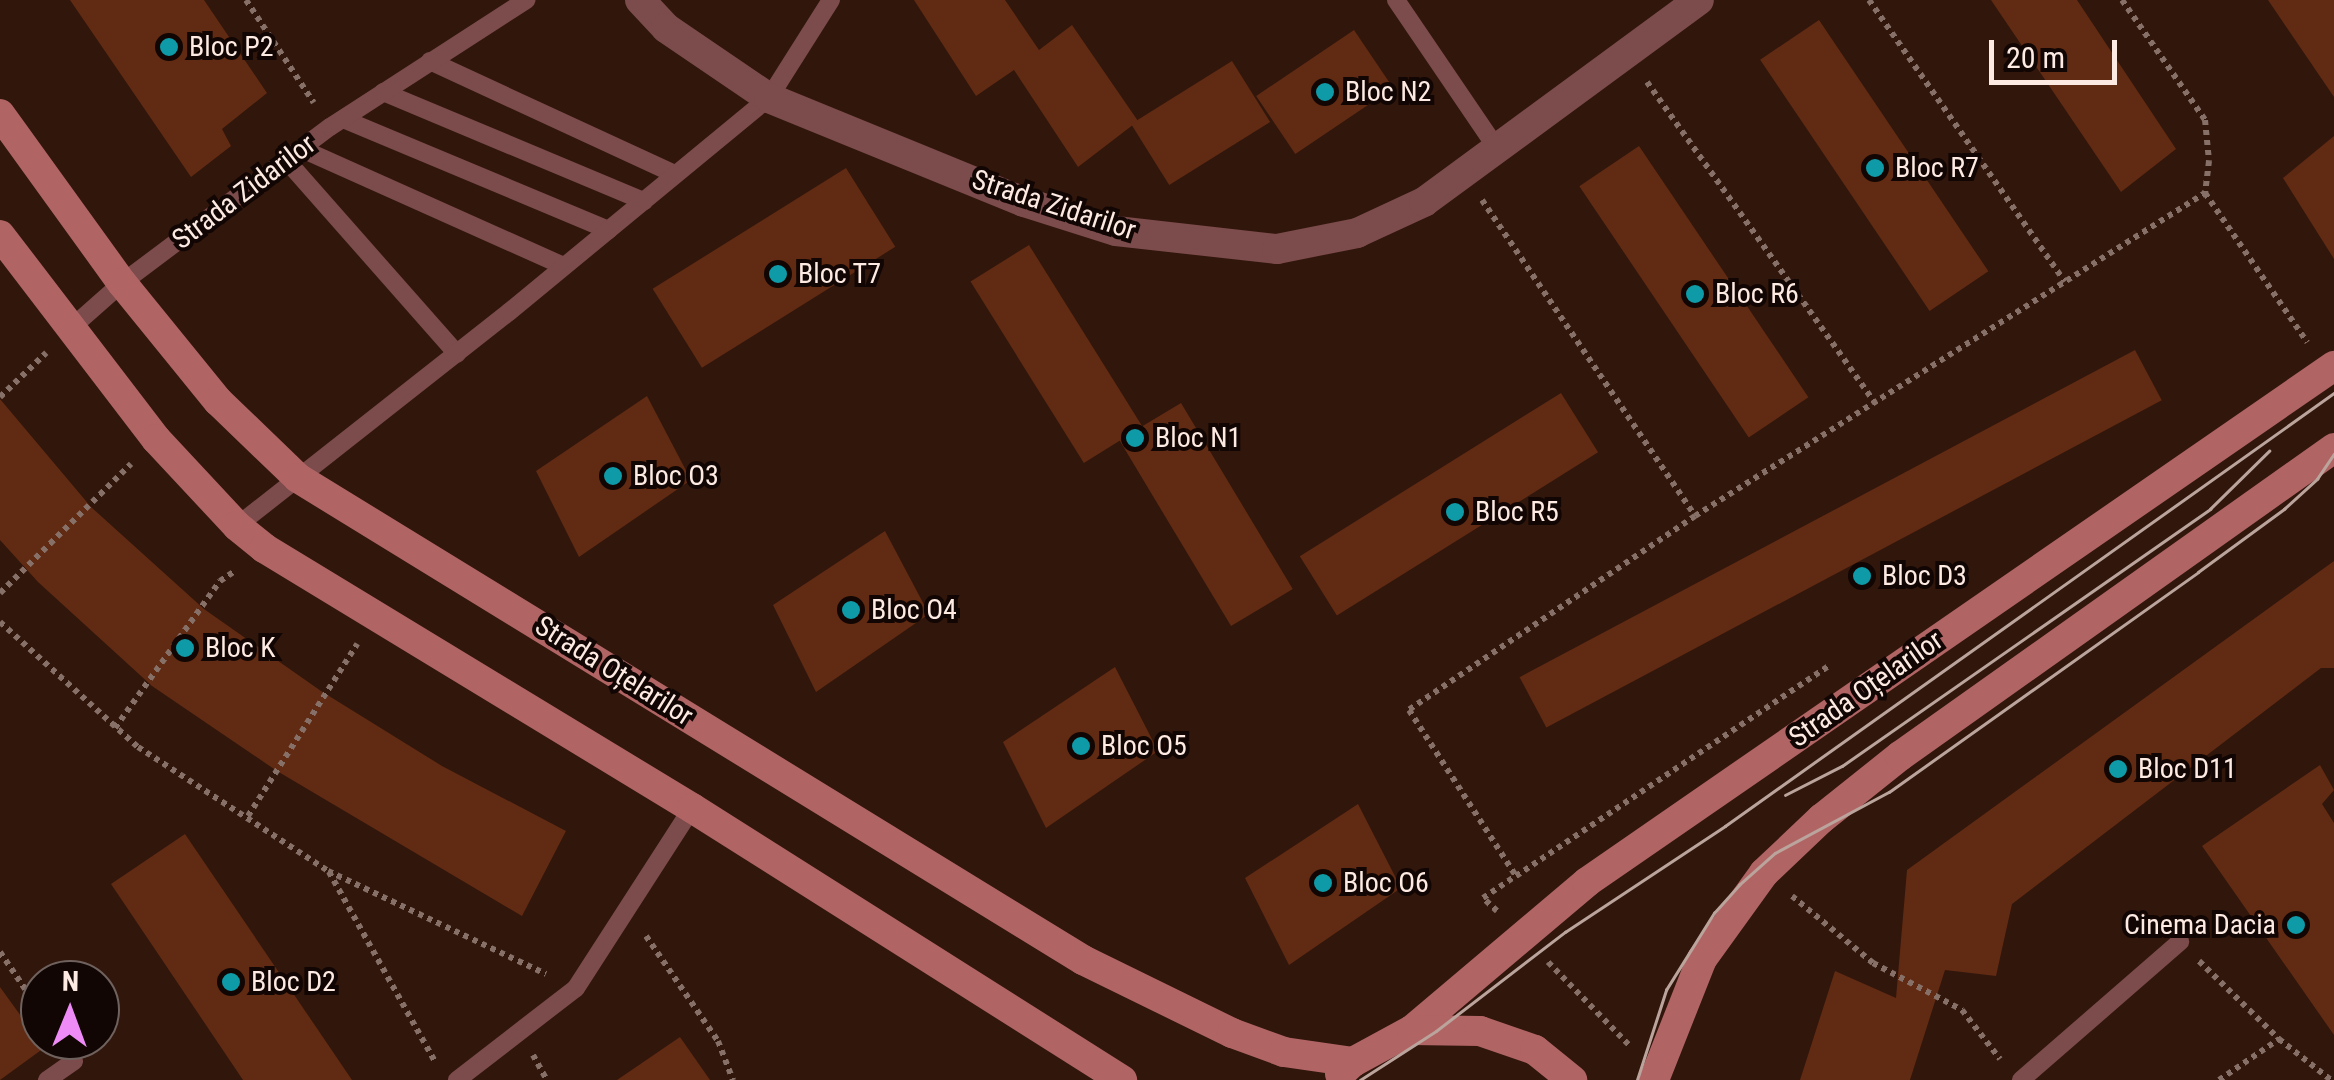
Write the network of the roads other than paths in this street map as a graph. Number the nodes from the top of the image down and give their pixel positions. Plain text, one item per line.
1 (526, 0) edge
2 (640, 0) edge
3 (830, 0) edge
4 (1396, 0) edge
5 (1699, 0) edge
6 (430, 61) junction
7 (383, 92) junction
8 (769, 98) junction
9 (0, 114) edge
10 (336, 123) junction
11 (1498, 150) junction
12 (295, 155) junction
13 (674, 174) junction
14 (644, 201) junction
15 (610, 230) junction
16 (0, 235) edge
17 (563, 266) junction
18 (122, 283) junction
19 (70, 329) junction
20 (457, 354) junction
21 (2334, 366) edge
22 (2334, 448) edge
23 (298, 478) junction
24 (237, 526) junction
25 (692, 808) junction
26 (2180, 942) road end
27 (1412, 1030) junction
28 (74, 1061) dead end
29 (1344, 1071) edge
30 (1655, 1075) edge
31 (47, 1080) edge
32 (457, 1080) edge
33 (1122, 1080) edge
34 (1572, 1080) edge
35 (2021, 1080) edge

1 - 6 lane, Strada Zidarilor
2 - 8 street, Strada Zidarilor
3 - 8 lane
4 - 11 lane
5 - 11 street, Strada Zidarilor
6 - 7 lane, Strada Zidarilor
6 - 13 lane
7 - 10 lane, Strada Zidarilor
7 - 14 lane
8 - 11 street, Strada Zidarilor
8 - 13 lane
9 - 18 main road, Strada Oțelarilor
10 - 12 lane, Strada Zidarilor
10 - 15 lane
12 - 17 lane
12 - 18 lane, Strada Zidarilor
12 - 20 lane
13 - 14 lane
14 - 15 lane
15 - 17 lane
16 - 19 main road
17 - 20 lane
18 - 19 lane, Strada Zidarilor
18 - 23 main road, Strada Oțelarilor
19 - 24 main road
20 - 23 lane
21 - 27 main road, Strada Oțelarilor
22 - 30 main road
23 - 24 lane
23 - 29 main road, Strada Oțelarilor
24 - 25 main road
25 - 32 lane
25 - 33 main road
26 - 35 lane
27 - 29 main road, Strada Oțelarilor
27 - 34 main road
28 - 31 lane

